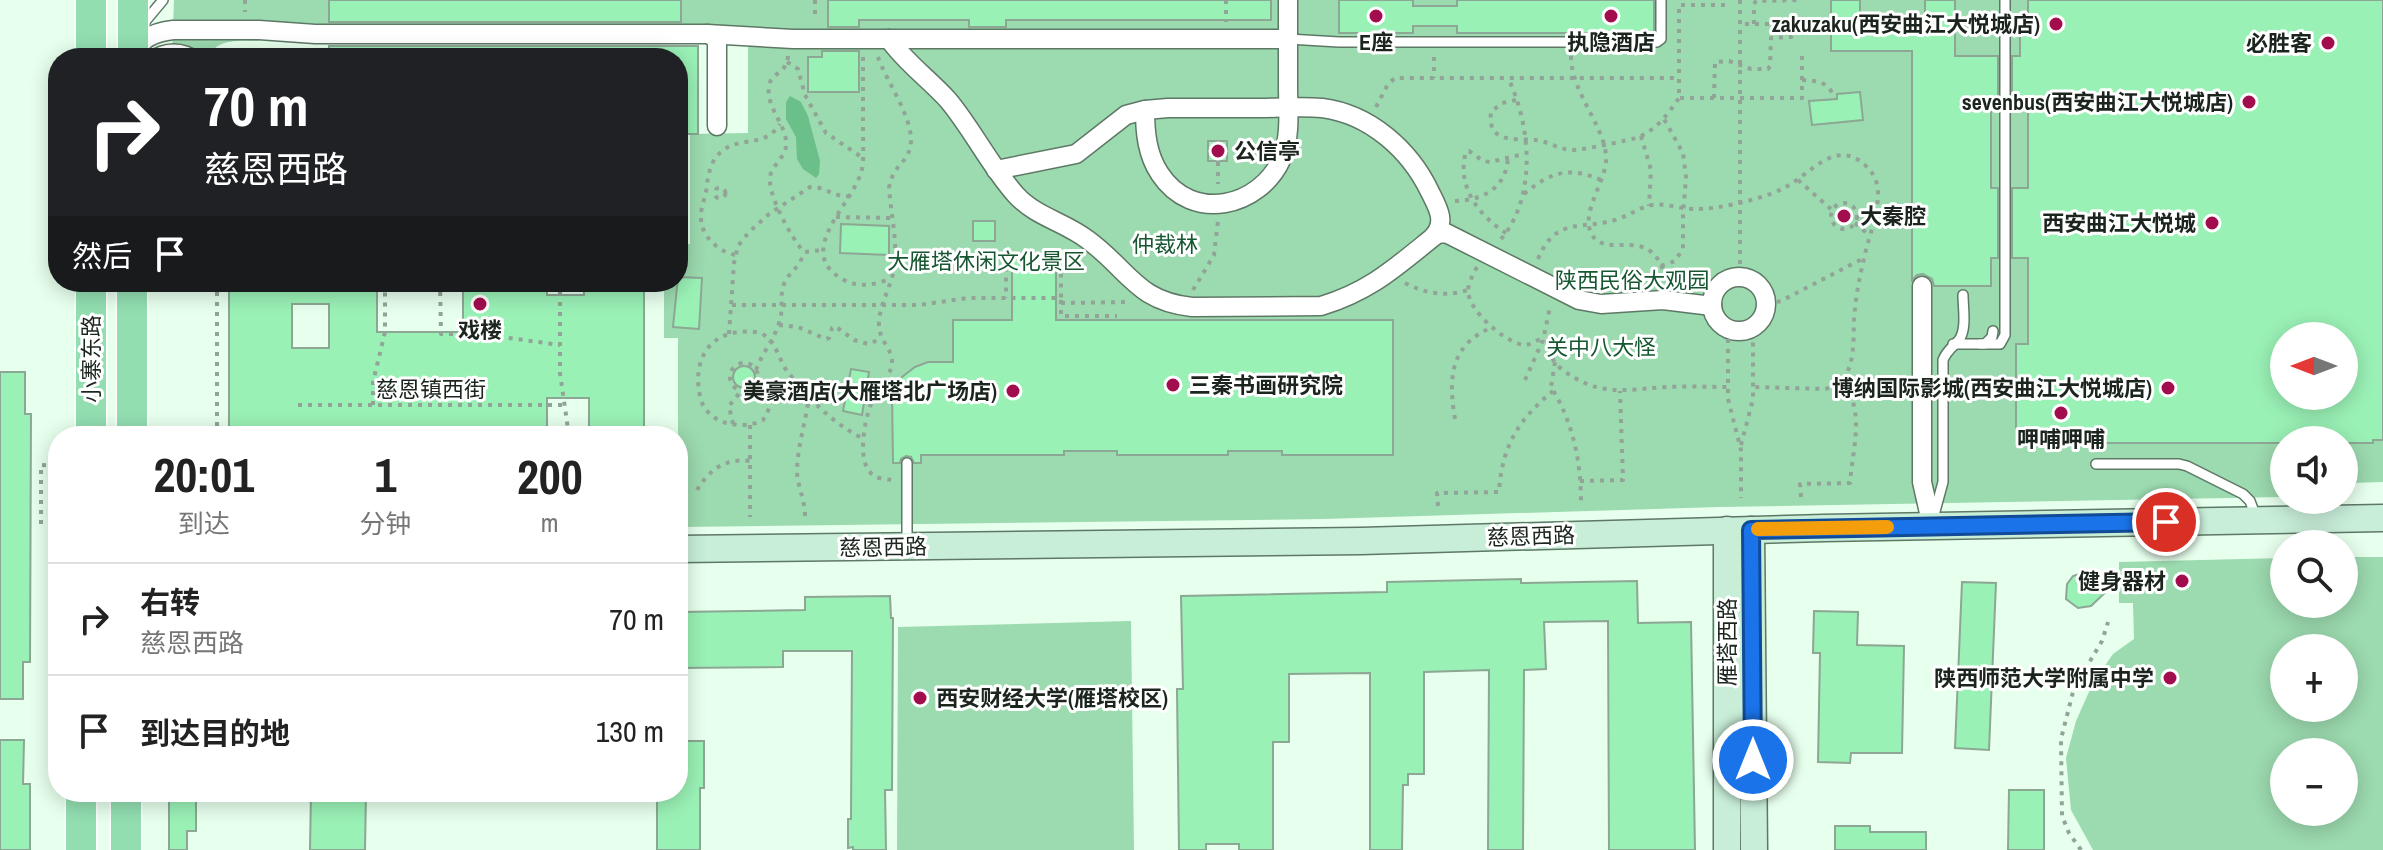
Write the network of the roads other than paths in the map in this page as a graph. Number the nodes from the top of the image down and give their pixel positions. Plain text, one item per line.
1 (91, 0) edge
2 (133, 0) edge
3 (163, 0) edge
4 (1288, 0) edge
5 (1661, 0) edge
6 (2005, 0) edge
7 (707, 34) junction
8 (877, 39) junction
9 (1288, 39) junction
10 (91, 48) edge
11 (133, 48) edge
12 (135, 48) edge
13 (136, 48) edge
14 (1288, 108) junction
15 (1145, 110) junction
16 (717, 126) dead end
17 (996, 170) junction
18 (1441, 230) junction
19 (1922, 286) dead end
20 (91, 292) edge
21 (132, 292) edge
22 (1963, 295) dead end
23 (1712, 306) junction
24 (1993, 331) dead end
25 (1953, 344) junction
26 (1980, 344) junction
27 (91, 426) edge
28 (132, 426) edge
29 (907, 463) dead end
30 (2096, 464) dead end
31 (2383, 518) edge
32 (2256, 520) junction
33 (1932, 526) joint
34 (1739, 530) junction
35 (907, 546) junction
36 (688, 549) edge
37 (81, 802) edge
38 (126, 802) edge
39 (81, 850) edge
40 (126, 850) edge
41 (1727, 850) edge
42 (1754, 850) edge

1 - 10 main road
2 - 11 main road
3 - 12 lane
4 - 9 street
5 - 9 lane
6 - 26 lane
7 - 8 street
7 - 13 street
7 - 16 street
8 - 9 street
8 - 17 street
9 - 14 street
14 - 15 street
14 - 15 street
14 - 18 street
15 - 17 street
17 - 18 street
18 - 23 street
19 - 33 street
20 - 27 main road, 小寨东路
21 - 28 main road, 小寨东路
22 - 25 lane
23 - 23 street
24 - 26 lane
25 - 26 lane
25 - 33 lane
29 - 35 lane
30 - 32 lane
31 - 32 main road, 慈恩西路
32 - 34 main road, 慈恩西路
34 - 35 main road, 慈恩西路
34 - 41 main road, 雁塔西路
34 - 42 main road, 雁塔西路
35 - 36 main road, 慈恩西路
37 - 39 main road
38 - 40 main road

